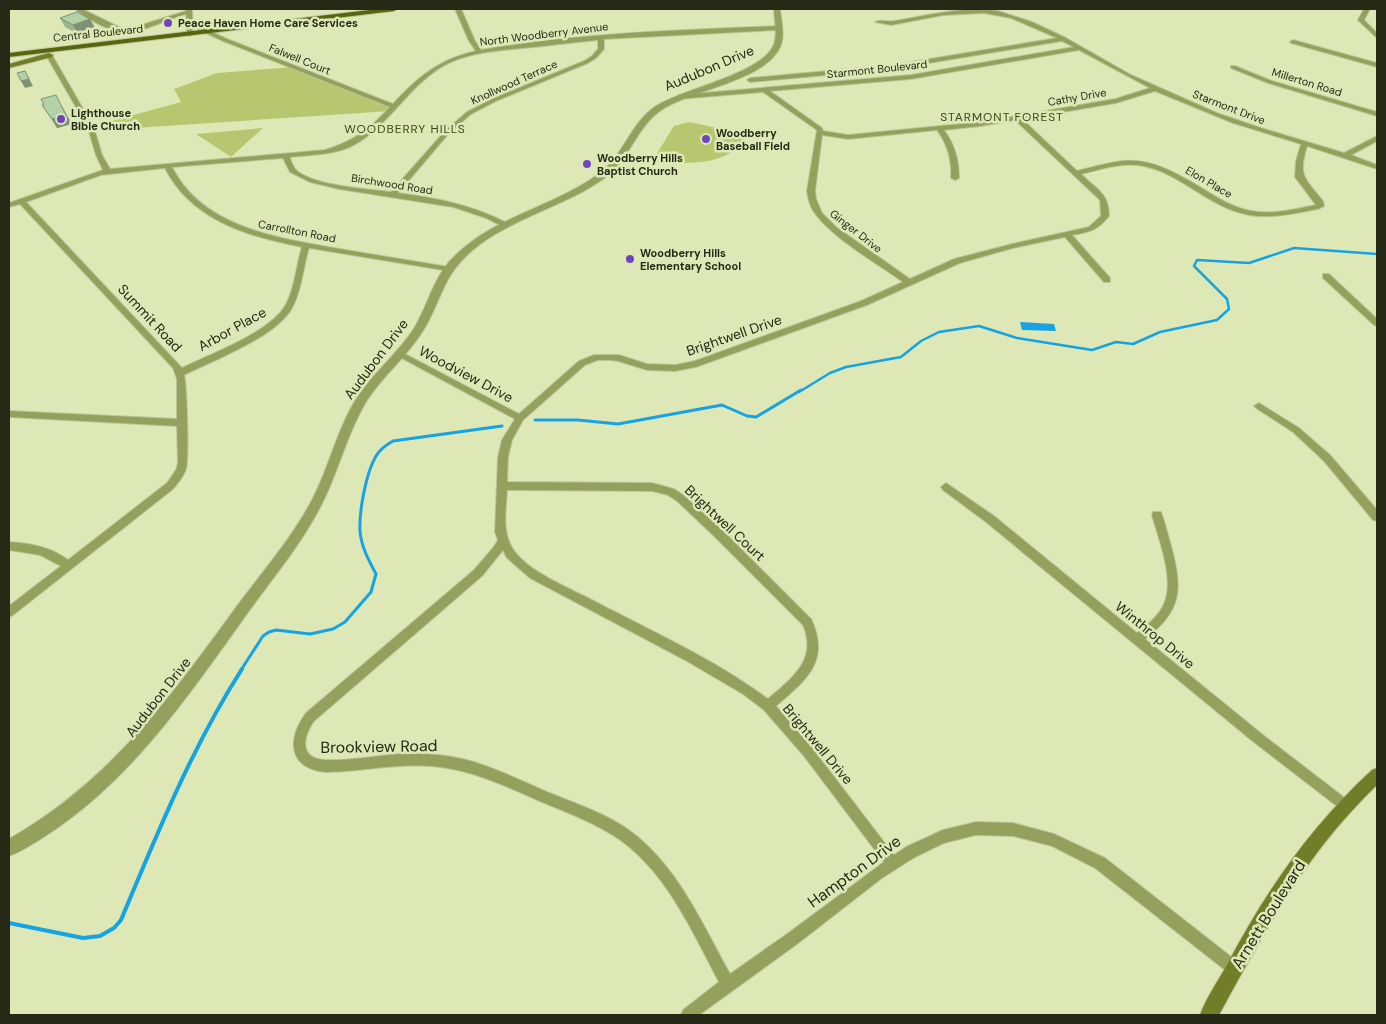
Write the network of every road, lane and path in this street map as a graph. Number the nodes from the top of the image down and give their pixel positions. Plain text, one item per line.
1 (78, 9) edge
2 (394, 9) edge
3 (458, 9) edge
4 (777, 9) edge
5 (1367, 9) edge
6 (189, 10) edge
7 (264, 21) junction
8 (289, 21) junction
9 (878, 22) dead end
10 (199, 28) junction
11 (245, 28) junction
12 (778, 28) junction
13 (190, 32) junction
14 (212, 33) junction
15 (1377, 36) edge
16 (601, 37) junction
17 (1063, 39) junction
18 (225, 40) junction
19 (1294, 42) dead end
20 (105, 44) junction
21 (1080, 48) junction
22 (9, 49) edge
23 (479, 52) junction
24 (9, 55) edge
25 (49, 56) junction
26 (1377, 65) edge
27 (9, 66) edge
28 (1233, 67) dead end
29 (746, 77) junction
30 (1157, 88) junction
31 (764, 89) junction
32 (676, 97) junction
33 (394, 107) junction
34 (1377, 114) edge
35 (1017, 118) junction
36 (939, 128) junction
37 (821, 133) junction
38 (1377, 138) edge
39 (1305, 142) junction
40 (1345, 155) junction
41 (286, 156) junction
42 (167, 165) junction
43 (1377, 167) edge
44 (107, 171) junction
45 (1076, 173) junction
46 (955, 178) dead end
47 (394, 195) junction
48 (21, 201) junction
49 (9, 205) edge
50 (504, 225) junction
51 (1067, 235) junction
52 (306, 245) junction
53 (449, 269) junction
54 (1326, 276) dead end
55 (1107, 280) dead end
56 (910, 283) junction
57 (1377, 323) edge
58 (400, 355) junction
59 (180, 372) junction
60 (1260, 406) dead end
61 (9, 414) edge
62 (520, 418) junction
63 (183, 423) junction
64 (501, 486) junction
65 (946, 487) dead end
66 (1157, 515) dead end
67 (1377, 517) edge
68 (503, 541) junction
69 (9, 546) edge
70 (69, 566) junction
71 (9, 612) edge
72 (1137, 639) junction
73 (768, 706) junction
74 (1377, 775) edge
75 (1346, 806) junction
76 (9, 848) edge
77 (892, 862) junction
78 (1234, 968) junction
79 (728, 984) junction
80 (688, 1015) edge
81 (1209, 1015) edge

1 - 6 street
2 - 8 main road
3 - 23 street
4 - 12 street, Audubon Drive
5 - 15 street
6 - 13 street
7 - 8 main road
7 - 10 main road
7 - 14 main road
8 - 11 main road
9 - 17 street, Starmont Drive
10 - 13 main road
10 - 14 street, Falwell Court
11 - 14 main road
11 - 18 main road
12 - 16 street, North Woodberry Avenue
12 - 29 street, Audubon Drive
13 - 14 main road
13 - 18 main road
13 - 20 main road, Central Boulevard
13 - 22 main road, Central Boulevard
14 - 18 street, Falwell Court
16 - 23 street, North Woodberry Avenue
16 - 47 street, Knollwood Terrace
17 - 21 street, Starmont Drive
17 - 29 street, Starmont Boulevard
18 - 33 street, Falwell Court
19 - 26 street
20 - 24 main road, Central Boulevard
20 - 25 main road
21 - 30 street, Starmont Drive
21 - 31 street, Starmont Boulevard
23 - 33 street, North Woodberry Avenue
25 - 27 main road
25 - 44 street
28 - 34 street, Millerton Road
29 - 31 street
29 - 32 street, Audubon Drive
30 - 35 street, Cathy Drive
30 - 39 street, Starmont Drive
31 - 32 street, Starmont Boulevard
31 - 37 street
32 - 50 street, Audubon Drive
33 - 41 street, North Woodberry Avenue
35 - 36 street, Cathy Drive
35 - 45 street, Brightwell Drive
36 - 37 street, Cathy Drive
36 - 46 street
37 - 56 street, Ginger Drive
38 - 40 street
39 - 40 street, Starmont Drive
39 - 45 street, Elon Place
40 - 43 street, Starmont Drive
41 - 42 street, North Woodberry Avenue
41 - 47 street, Birchwood Road
42 - 44 street, North Woodberry Avenue
42 - 52 street, Carrollton Road
44 - 48 street, North Woodberry Avenue
45 - 51 street, Brightwell Drive
47 - 50 street, Birchwood Road
48 - 49 street, North Woodberry Avenue
48 - 59 street, Summit Road
50 - 53 street, Audubon Drive
51 - 55 street
51 - 56 street, Brightwell Drive
52 - 53 street, Carrollton Road
52 - 59 street, Arbor Place
53 - 58 street, Audubon Drive
54 - 57 street
56 - 62 street, Brightwell Drive
58 - 62 street, Woodview Drive
58 - 76 street, Audubon Drive
59 - 63 street, Summit Road
60 - 67 street
61 - 63 street
62 - 64 street, Brightwell Drive
63 - 70 street, Summit Road
64 - 68 street, Brightwell Drive
64 - 73 street, Brightwell Court
65 - 72 street, Winthrop Drive
66 - 72 street
68 - 73 street, Brightwell Drive
68 - 79 street, Brookview Road
69 - 70 street
70 - 71 street, Summit Road
72 - 75 street, Winthrop Drive
73 - 77 street, Brightwell Drive
74 - 75 main road, Arnett Boulevard
75 - 78 main road, Arnett Boulevard
77 - 78 street, Hampton Drive
77 - 79 street, Hampton Drive
78 - 81 main road, Arnett Boulevard
79 - 80 street, Hampton Drive

